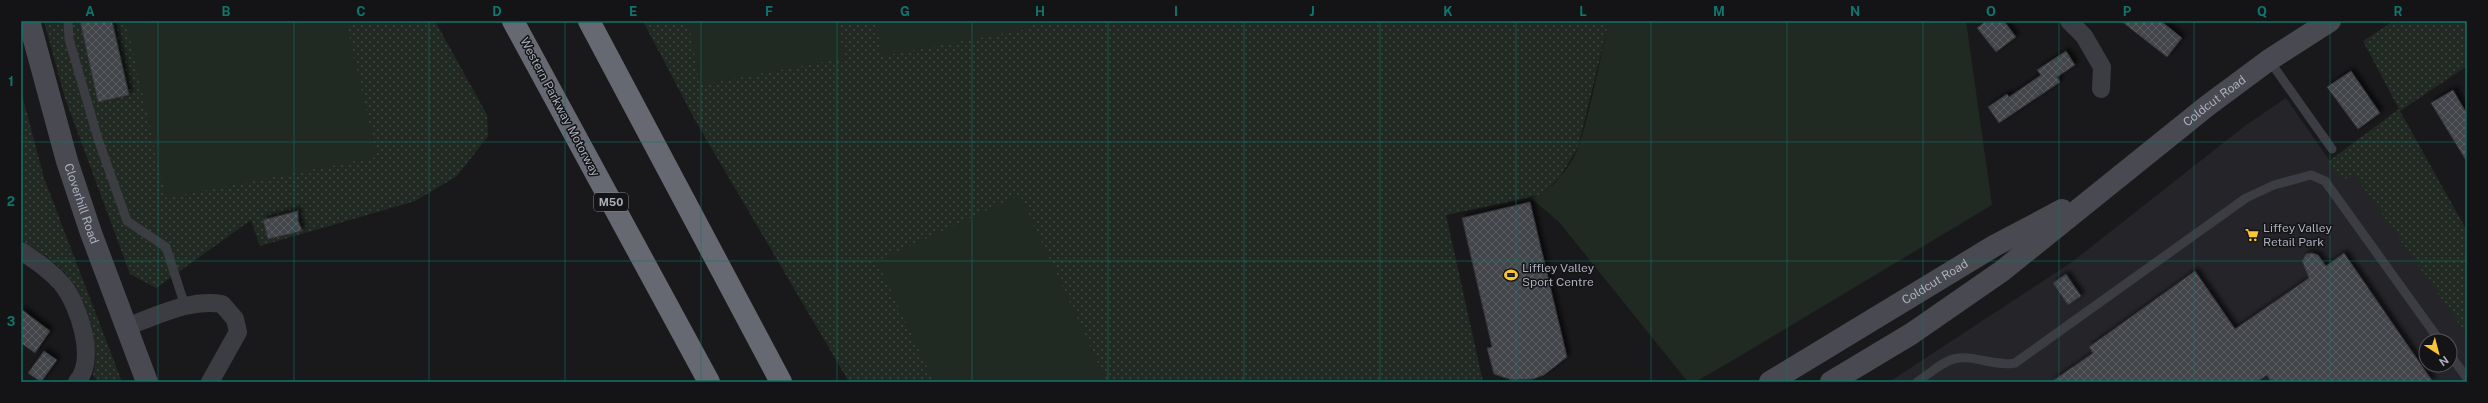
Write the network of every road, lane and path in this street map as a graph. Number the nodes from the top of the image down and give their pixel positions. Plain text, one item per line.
1 (30, 21) edge
2 (68, 21) edge
3 (513, 21) edge
4 (589, 21) edge
5 (2070, 21) edge
6 (2330, 21) edge
7 (2269, 60) junction
8 (2101, 89) dead end
9 (2332, 149) dead end
10 (2104, 188) junction
11 (21, 251) edge
12 (185, 306) junction
13 (126, 327) junction
14 (2434, 333) edge
15 (2458, 365) edge
16 (2467, 378) edge
17 (77, 382) edge
18 (147, 382) edge
19 (210, 382) edge
20 (709, 382) edge
21 (781, 382) edge
22 (1770, 382) edge
23 (1831, 382) edge
24 (1917, 382) edge

1 - 13 main road, Cloverhill Road
2 - 12 lane
3 - 20 highway, Western Parkway Motorway / M50
4 - 21 highway
5 - 8 street
6 - 7 main road, Coldcut Road
7 - 9 lane
7 - 10 main road, Coldcut Road
10 - 22 main road, Coldcut Road
10 - 23 main road, Coldcut Road
11 - 17 street
12 - 13 street
12 - 19 street
13 - 18 main road, Cloverhill Road
14 - 24 lane
15 - 16 lane

